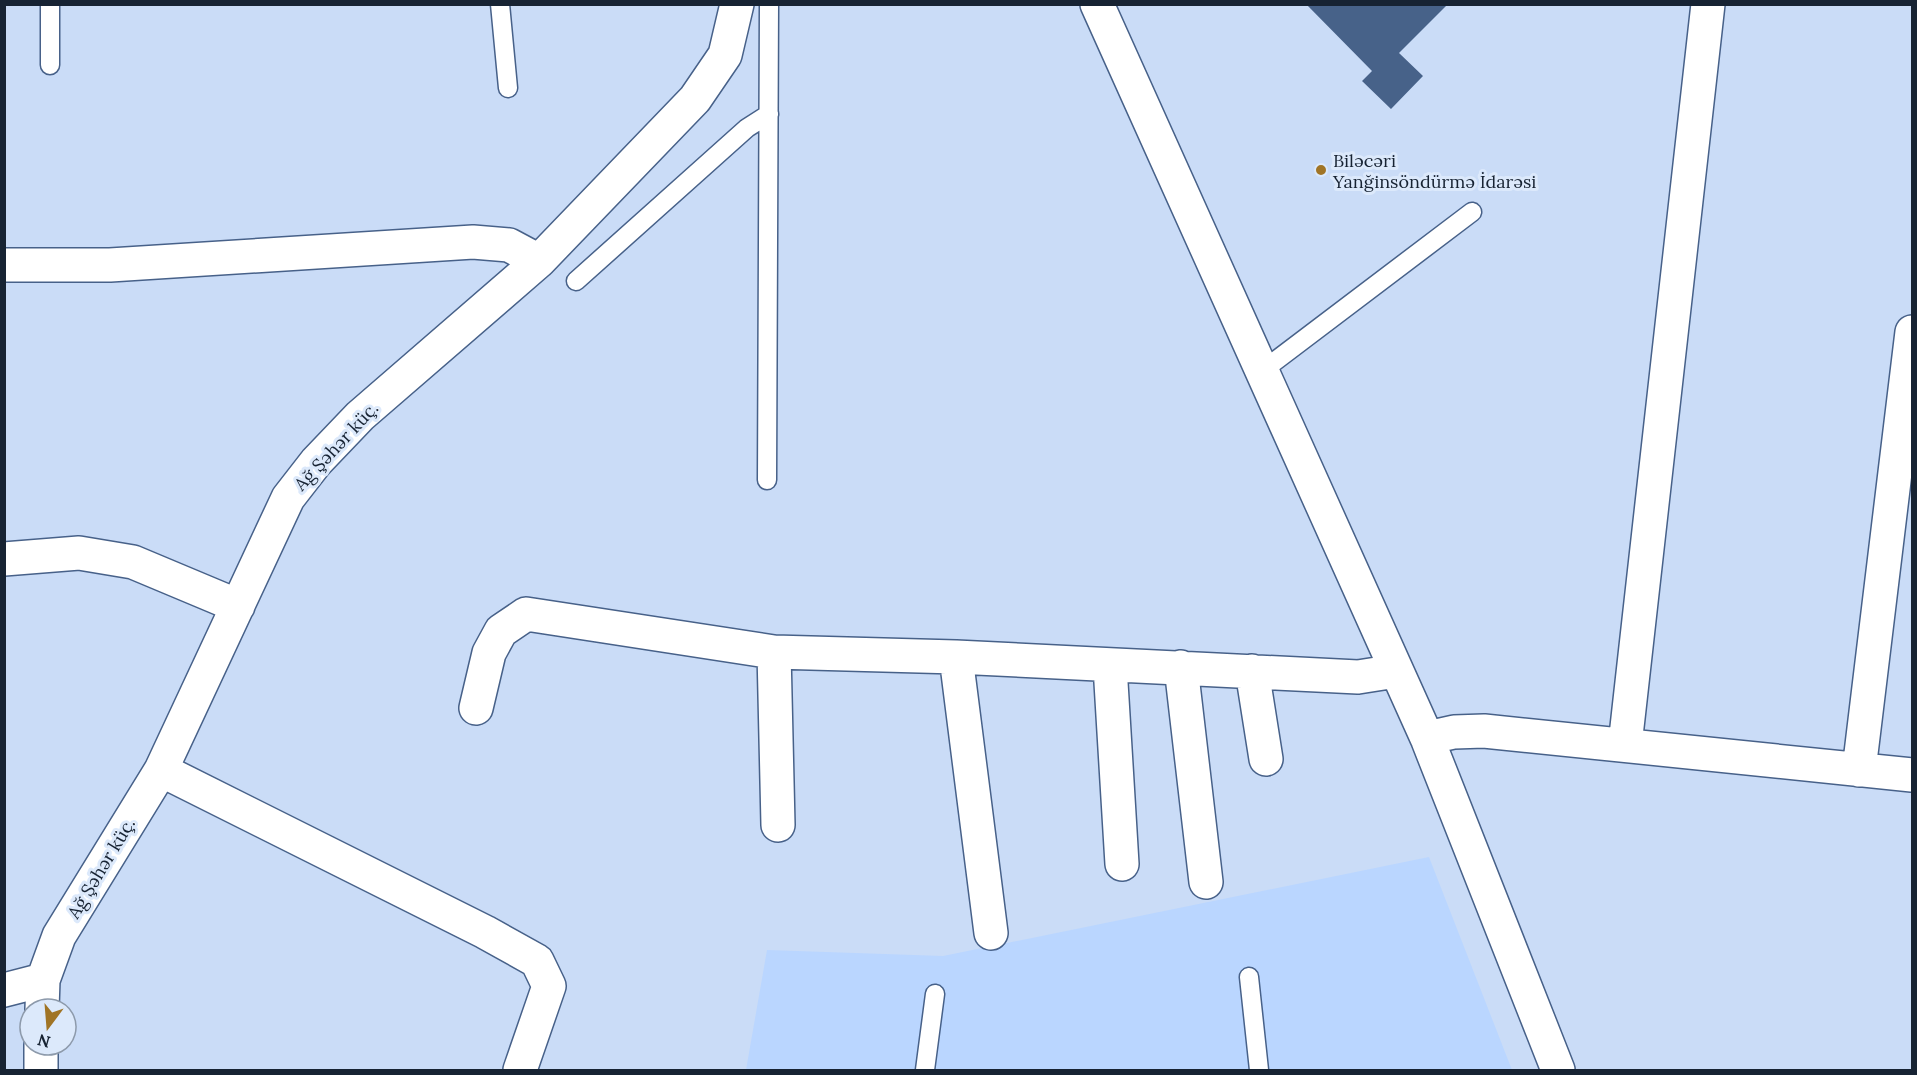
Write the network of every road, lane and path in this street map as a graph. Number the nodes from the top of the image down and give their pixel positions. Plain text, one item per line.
1 (50, 4) edge
2 (500, 4) edge
3 (737, 4) edge
4 (769, 4) edge
5 (1098, 4) edge
6 (1708, 4) edge
7 (50, 65) dead end
8 (508, 88) dead end
9 (769, 114) junction
10 (1472, 212) dead end
11 (539, 261) junction
12 (4, 265) edge
13 (576, 281) dead end
14 (1912, 332) edge
15 (1262, 371) junction
16 (767, 480) dead end
17 (4, 559) edge
18 (238, 606) junction
19 (774, 652) junction
20 (956, 657) junction
21 (1110, 666) junction
22 (1181, 667) junction
23 (1252, 671) junction
24 (1396, 671) junction
25 (476, 708) dead end
26 (1427, 738) junction
27 (1625, 745) junction
28 (1266, 759) dead end
29 (160, 770) junction
30 (1859, 770) junction
31 (1912, 775) edge
32 (778, 825) dead end
33 (1122, 864) dead end
34 (1206, 882) dead end
35 (991, 933) dead end
36 (1249, 977) dead end
37 (4, 990) edge
38 (42, 994) edge
39 (935, 994) dead end
40 (520, 1071) edge
41 (925, 1071) edge
42 (1259, 1071) edge
43 (1558, 1071) edge

1 - 7 lane
2 - 8 lane
3 - 11 street, Ağ Şəhər küç.
4 - 9 lane
5 - 15 street
6 - 27 street
9 - 13 lane
9 - 16 lane
10 - 15 lane
11 - 12 street
11 - 18 street, Ağ Şəhər küç.
14 - 30 street
15 - 24 street
17 - 18 street
18 - 29 street, Ağ Şəhər küç.
19 - 20 street
19 - 25 street
19 - 32 street
20 - 21 street
20 - 35 street
21 - 22 street
21 - 33 street
22 - 23 street
22 - 34 street
23 - 24 street
23 - 28 street
24 - 26 street
26 - 27 street
26 - 43 street
27 - 30 street
29 - 38 street, Ağ Şəhər küç.
29 - 40 street
30 - 31 street
36 - 42 lane
37 - 38 street
39 - 41 lane

